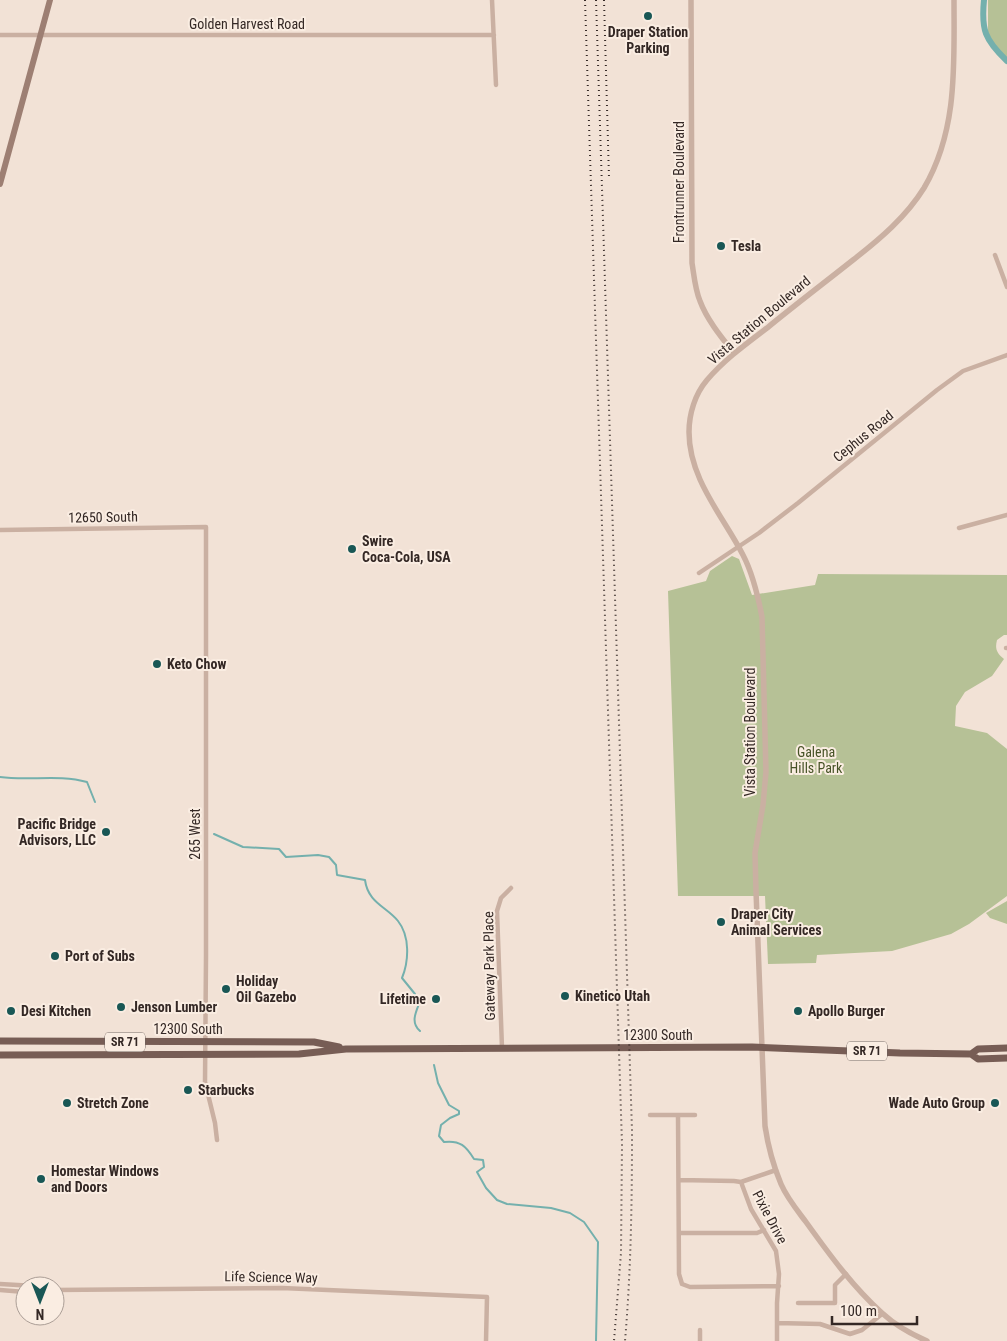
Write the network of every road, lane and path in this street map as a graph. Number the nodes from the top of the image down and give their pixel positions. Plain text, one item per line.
1 (50, 0) edge
2 (492, 0) edge
3 (691, 0) edge
4 (954, 0) edge
5 (0, 35) edge
6 (41, 35) junction
7 (494, 35) junction
8 (496, 85) dead end
9 (0, 184) edge
10 (995, 255) dead end
11 (1007, 287) edge
12 (734, 353) junction
13 (1007, 355) edge
14 (1007, 515) edge
15 (206, 527) joint
16 (959, 528) dead end
17 (0, 530) edge
18 (738, 546) junction
19 (699, 573) dead end
20 (511, 888) dead end
21 (0, 1042) edge
22 (205, 1042) junction
23 (763, 1047) junction
24 (346, 1048) junction
25 (502, 1048) junction
26 (1007, 1048) edge
27 (205, 1054) junction
28 (971, 1054) junction
29 (0, 1055) edge
30 (1007, 1058) edge
31 (650, 1115) dead end
32 (678, 1115) junction
33 (694, 1115) dead end
34 (217, 1140) dead end
35 (776, 1170) junction
36 (679, 1180) junction
37 (741, 1182) junction
38 (764, 1230) junction
39 (679, 1233) junction
40 (846, 1274) junction
41 (0, 1284) edge
42 (15, 1285) edge
43 (779, 1286) junction
44 (0, 1290) edge
45 (65, 1290) edge
46 (15, 1291) edge
47 (798, 1303) dead end
48 (882, 1314) junction
49 (777, 1323) junction
50 (700, 1330) dead end
51 (850, 1334) junction
52 (486, 1341) edge
53 (700, 1341) edge
54 (777, 1341) edge
55 (851, 1341) edge
56 (927, 1341) edge

1 - 6 main road
2 - 7 street
3 - 12 street, Frontrunner Boulevard
4 - 12 street, Vista Station Boulevard
5 - 6 street, Golden Harvest Road
6 - 7 street, Golden Harvest Road
6 - 9 main road
7 - 8 street
10 - 11 street
12 - 18 street, Vista Station Boulevard
13 - 18 street, Cephus Road
14 - 16 street
15 - 17 street, 12650 South
15 - 22 street, 265 West
18 - 19 street, Cephus Road
18 - 23 street, Vista Station Boulevard
20 - 25 street, Gateway Park Place
21 - 22 main road, 12300 South / SR 71
22 - 24 main road, 12300 South / SR 71
22 - 27 street, 265 West
23 - 25 main road, 12300 South / SR 71
23 - 28 main road, 12300 South / SR 71
23 - 35 street, Vista Station Boulevard
24 - 25 main road, 12300 South / SR 71
24 - 27 main road, 12300 South / SR 71
26 - 28 main road, 12300 South / SR 71
27 - 29 main road, 12300 South / SR 71
27 - 34 street, 265 West
28 - 30 main road, 12300 South / SR 71
31 - 32 street
32 - 33 street
32 - 36 street
35 - 37 street
35 - 40 street, Vista Station Boulevard
36 - 37 street
36 - 39 street
37 - 38 street, Pixie Drive
38 - 39 street
38 - 43 street, Pixie Drive
39 - 43 street
40 - 47 street
40 - 48 street, Vista Station Boulevard
41 - 42 street
43 - 49 street, Pixie Drive
44 - 46 street
45 - 52 street, Life Science Way
48 - 51 street
48 - 56 street, Vista Station Boulevard
49 - 51 street
49 - 54 street, Pixie Drive
50 - 53 street
51 - 55 street

